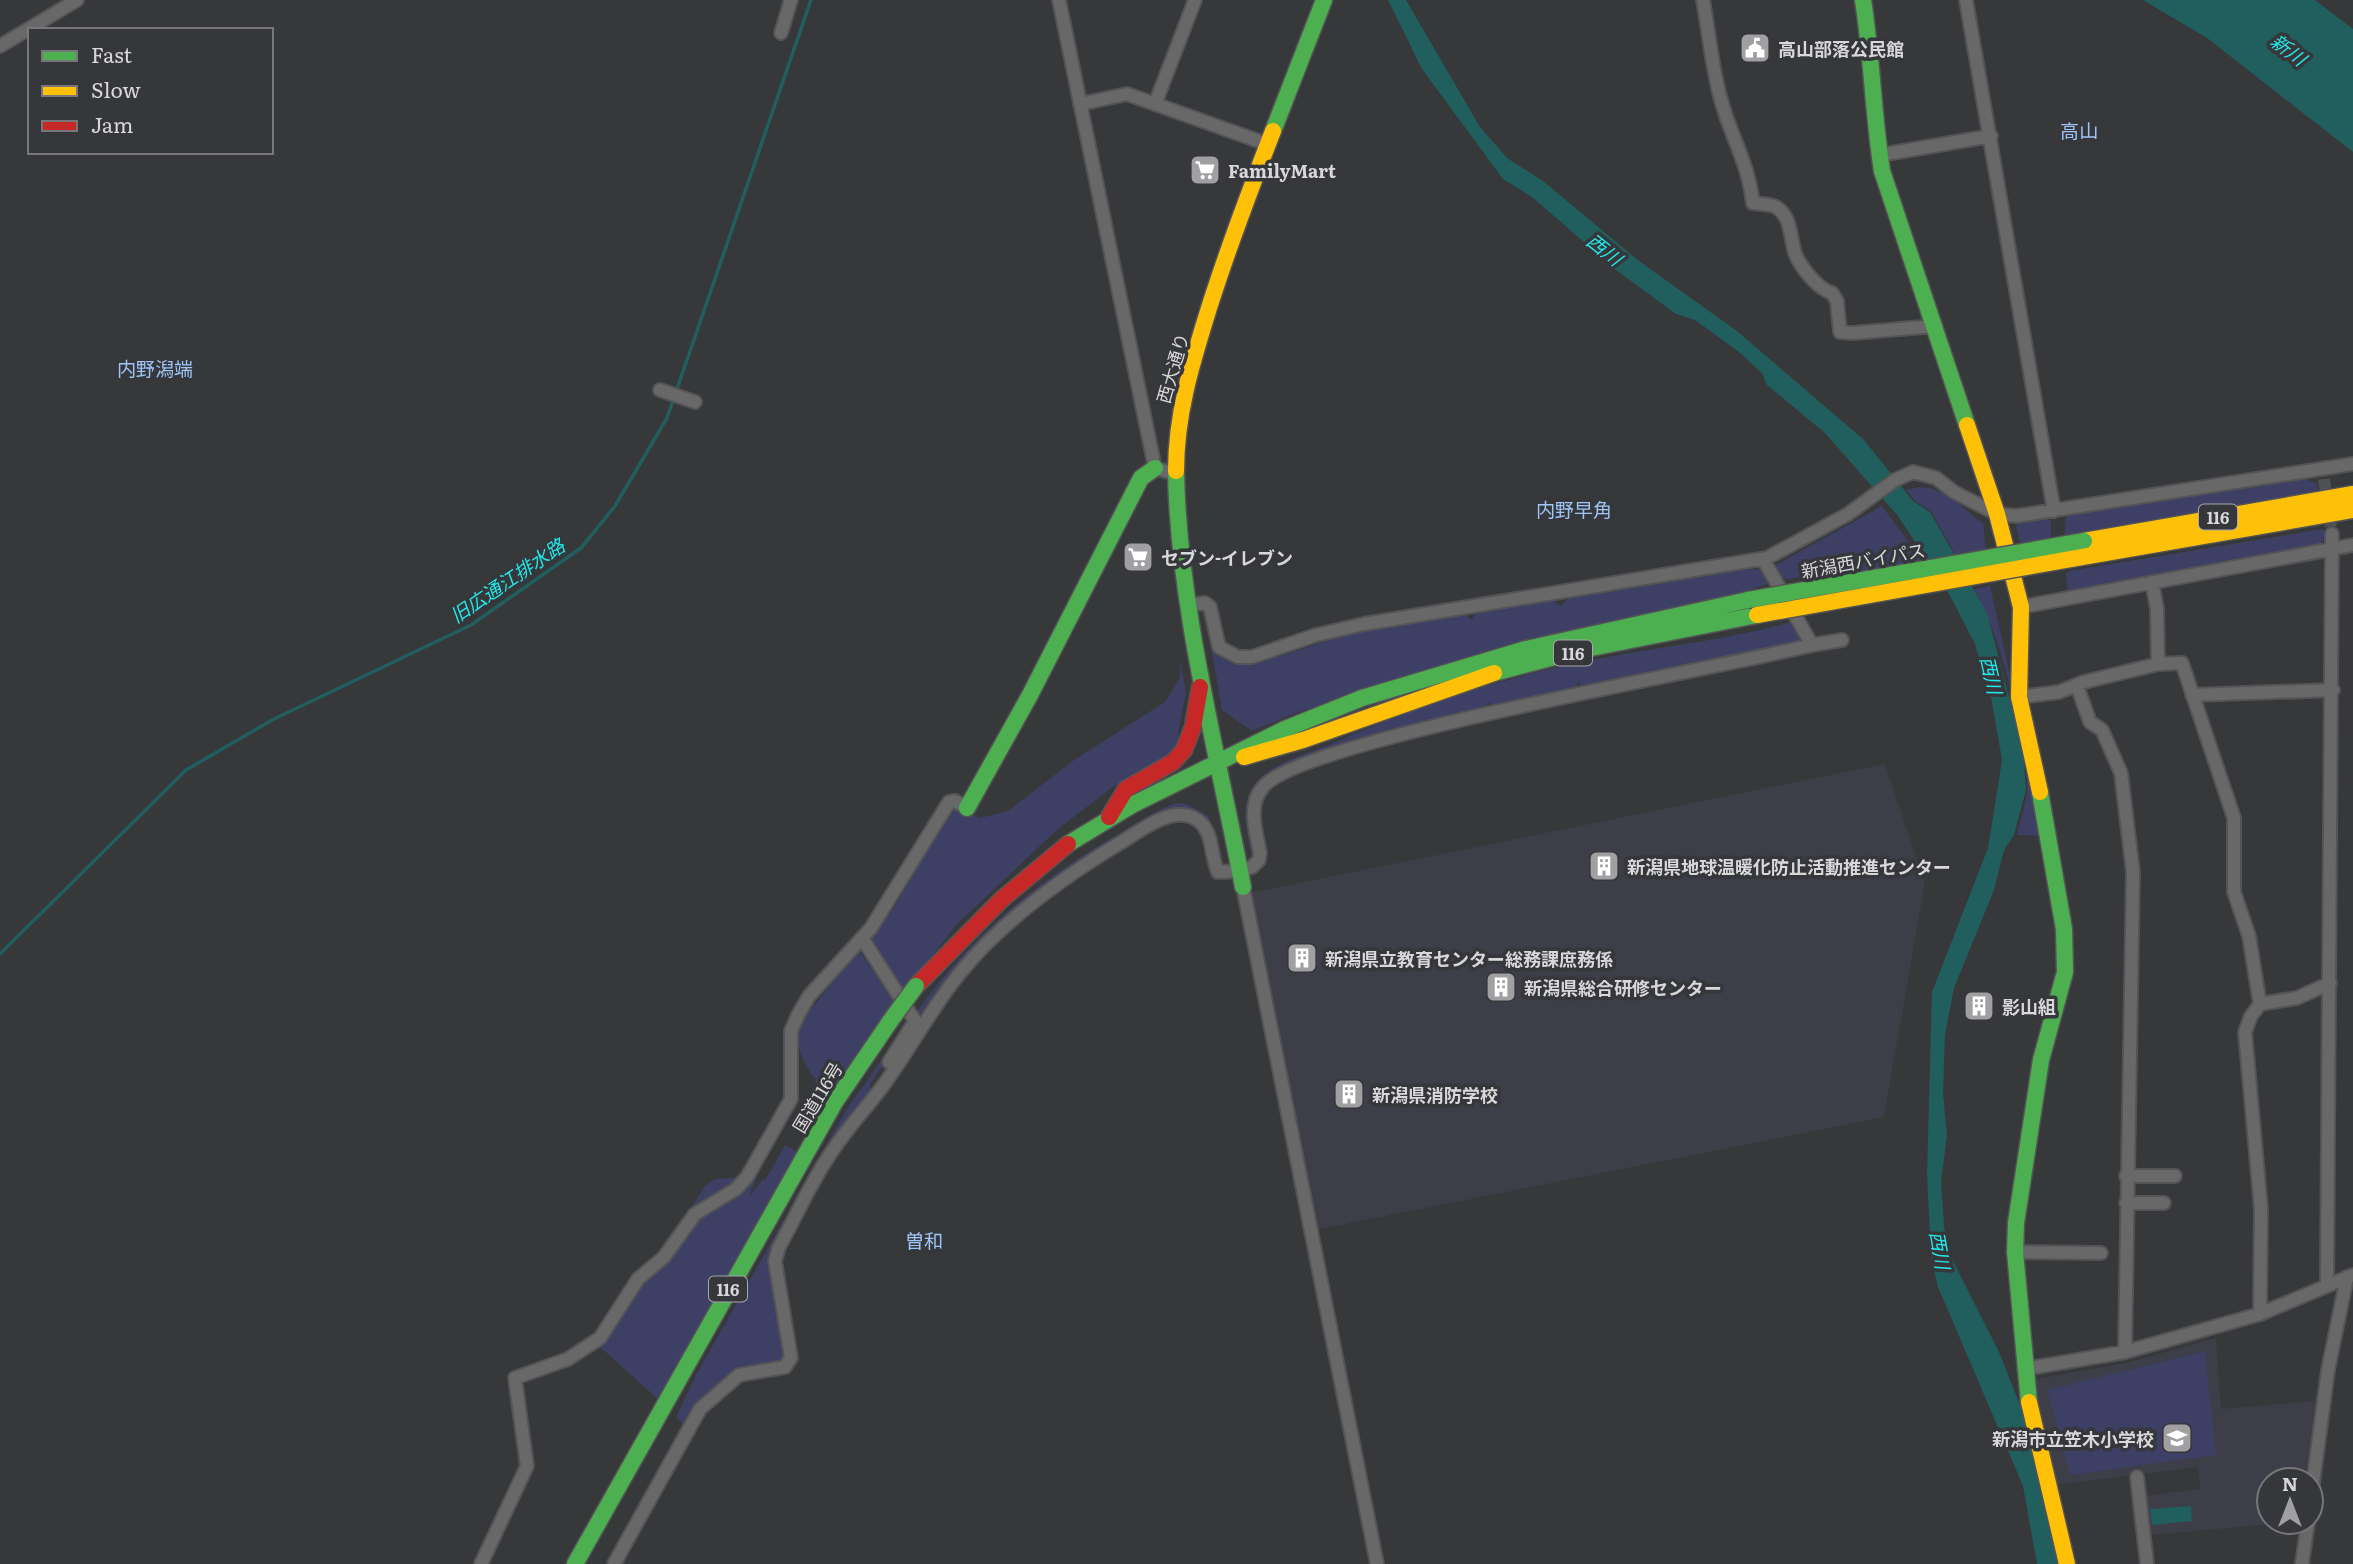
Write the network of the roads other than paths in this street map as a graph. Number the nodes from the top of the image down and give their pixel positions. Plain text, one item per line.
1 (77, 0) edge
2 (791, 0) edge
3 (1059, 0) edge
4 (1195, 0) edge
5 (1324, 0) edge
6 (1703, 0) edge
7 (1863, 0) edge
8 (1966, 0) edge
9 (30, 28) edge
10 (28, 29) edge
11 (781, 33) dead end
12 (0, 46) edge
13 (1080, 104) junction
14 (1155, 104) junction
15 (1991, 136) junction
16 (1267, 144) junction
17 (1881, 155) junction
18 (1935, 327) junction
19 (660, 390) dead end
20 (695, 402) dead end
21 (2353, 464) edge
22 (1155, 468) junction
23 (1176, 474) junction
24 (2353, 494) edge
25 (2353, 510) edge
26 (2054, 511) junction
27 (1997, 514) junction
28 (2332, 534) tunnel mouth
29 (2353, 545) edge
30 (2086, 548) junction
31 (2333, 549) junction
32 (1763, 559) junction
33 (2152, 582) junction
34 (1189, 605) junction
35 (2021, 607) junction
36 (1842, 640) dead end
37 (1812, 645) junction
38 (2158, 664) junction
39 (1202, 678) junction
40 (2077, 686) junction
41 (2333, 690) junction
42 (2192, 695) junction
43 (2019, 697) junction
44 (1218, 764) junction
45 (967, 808) joint
46 (1109, 817) junction
47 (1242, 878) junction
48 (862, 938) junction
49 (2330, 983) junction
50 (2260, 1004) junction
51 (887, 1080) junction
52 (2126, 1176) junction
53 (2175, 1176) dead end
54 (2126, 1203) junction
55 (2164, 1203) dead end
56 (2015, 1251) junction
57 (2101, 1253) dead end
58 (2350, 1276) edge
59 (2327, 1284) junction
60 (2260, 1314) junction
61 (2125, 1352) junction
62 (2024, 1369) junction
63 (2315, 1466) edge
64 (2137, 1477) dead end
65 (2306, 1536) edge
66 (481, 1564) edge
67 (575, 1564) edge
68 (614, 1564) edge
69 (1377, 1564) edge
70 (2067, 1564) edge
71 (2147, 1564) edge
72 (2302, 1564) edge

1 - 9 street
2 - 11 street
3 - 13 street
4 - 14 street
5 - 16 main road, 西大通り
6 - 18 street
7 - 17 main road
8 - 15 street
10 - 12 street
13 - 14 street
13 - 22 street
14 - 16 street
15 - 17 street
15 - 26 street
16 - 23 main road, 西大通り
17 - 18 main road
18 - 27 main road
19 - 20 street
21 - 26 street
22 - 23 street
22 - 45 main road
23 - 34 main road, 西大通り
24 - 30 main road, 新潟西バイパス / 116
25 - 30 main road, 新潟西バイパス / 116
26 - 27 street
27 - 32 street
27 - 35 main road
28 - 31 street
29 - 31 street
30 - 44 main road, 新潟西バイパス / 116, bridge
30 - 44 main road, 新潟西バイパス / 116, bridge
31 - 33 street
31 - 41 street
32 - 34 street
32 - 37 street
33 - 35 street
33 - 38 street
34 - 39 main road, 西大通り
35 - 43 main road
36 - 37 street
37 - 47 street
38 - 40 street
38 - 42 street
39 - 44 main road, 西大通り
39 - 46 main road
40 - 43 street
40 - 52 street
41 - 42 street
41 - 49 street
42 - 50 street
43 - 56 main road
44 - 46 main road, 国道116号 / 116
44 - 47 main road, 西大通り
45 - 48 street
46 - 67 main road, 国道116号 / 116, bridge
47 - 51 street
47 - 69 street
48 - 51 street
48 - 66 street
49 - 50 street
49 - 59 street
50 - 60 street
51 - 68 street
52 - 53 street
52 - 54 street
54 - 55 street
54 - 61 street
56 - 57 street
56 - 62 main road
58 - 59 street
58 - 63 street
59 - 60 street
60 - 61 street
61 - 62 street
62 - 70 main road
64 - 71 street
65 - 72 street

